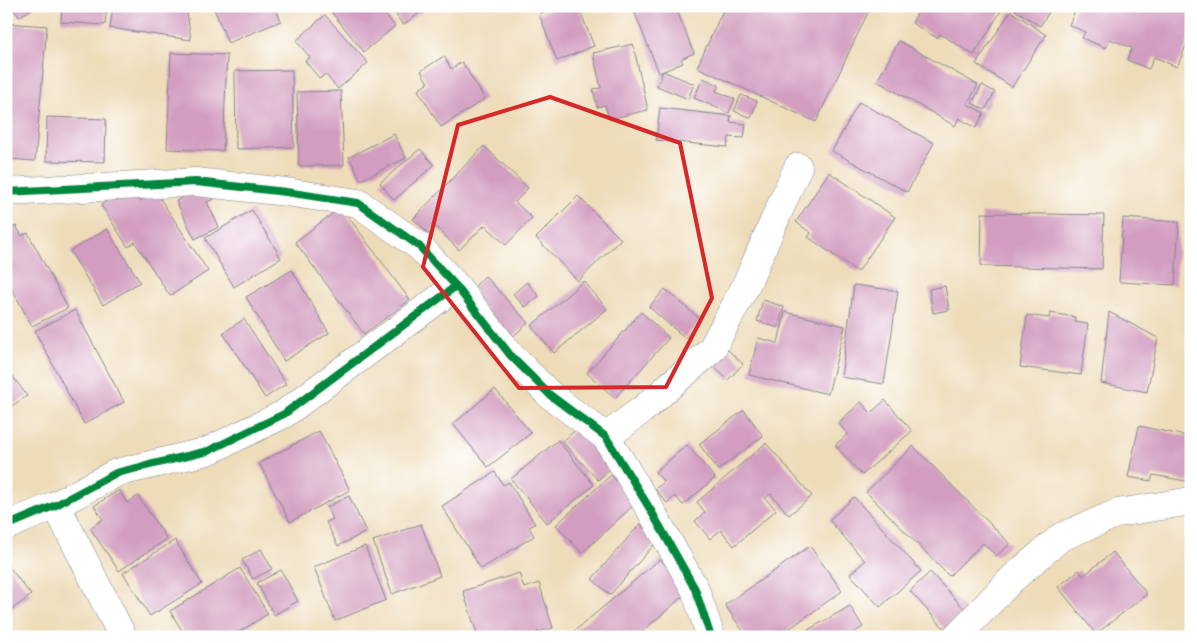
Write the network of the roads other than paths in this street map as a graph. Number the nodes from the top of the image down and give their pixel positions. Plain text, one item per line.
1 (798, 167) dead end
2 (6, 192) edge
3 (456, 286) junction
4 (606, 437) junction
5 (1191, 501) edge
6 (56, 505) junction
7 (6, 526) edge
8 (123, 637) edge
9 (711, 637) edge
10 (956, 637) edge

1 - 4 street
2 - 3 street
3 - 4 street
3 - 6 street
4 - 9 street
5 - 10 street
6 - 7 street
6 - 8 street

